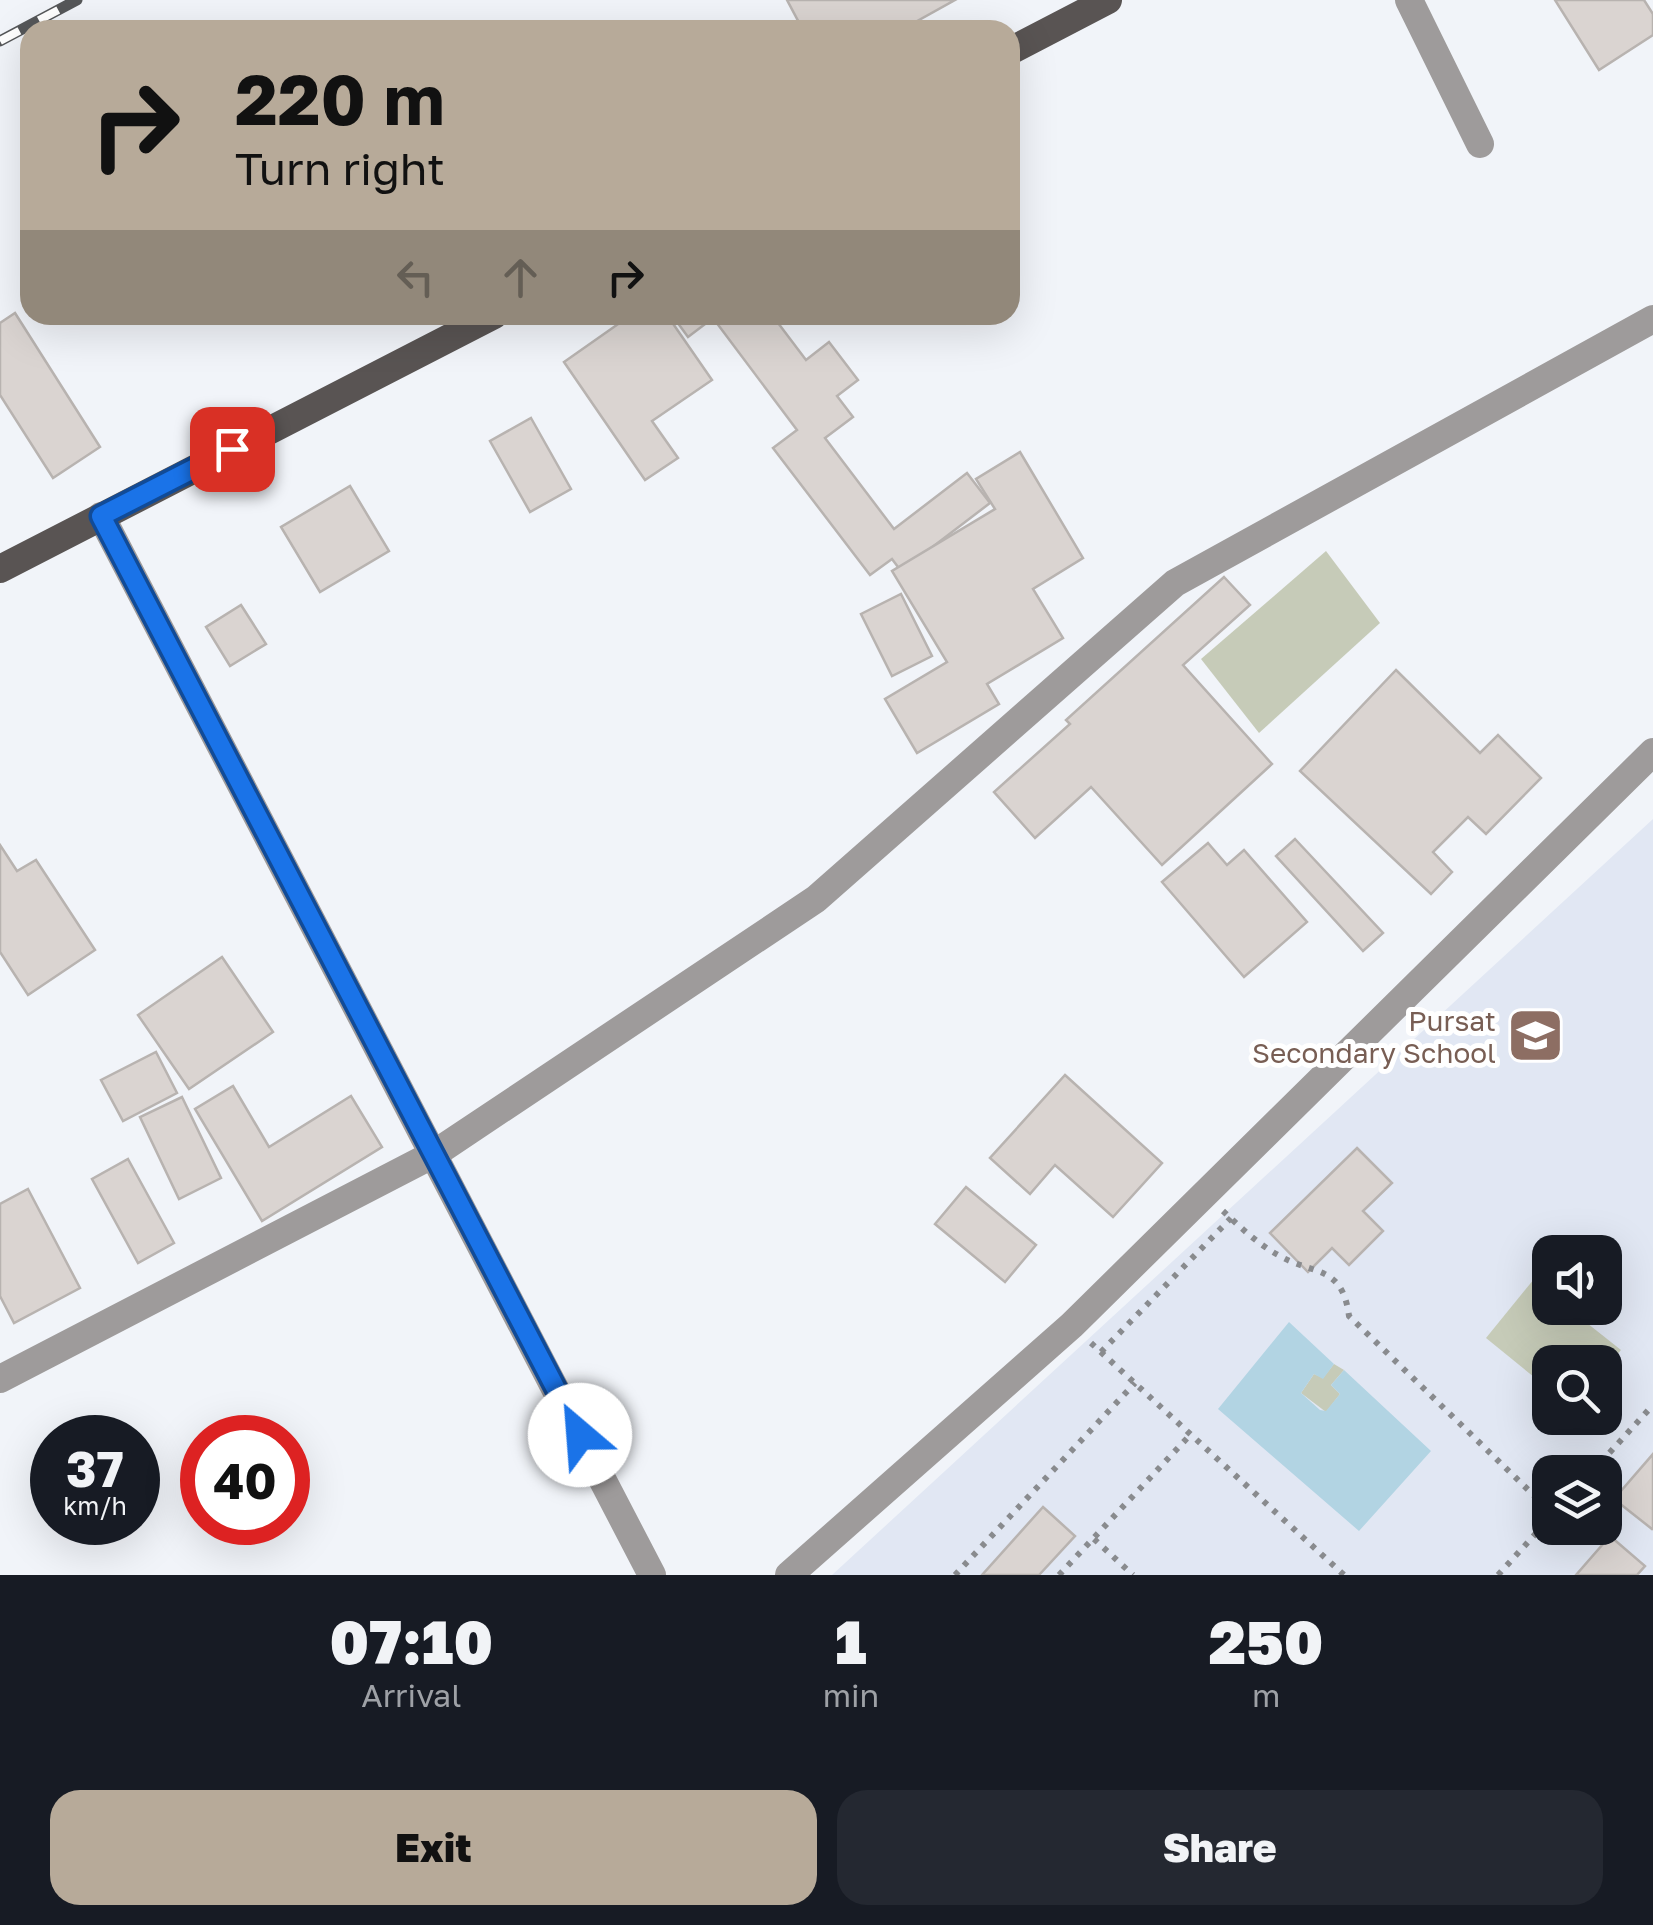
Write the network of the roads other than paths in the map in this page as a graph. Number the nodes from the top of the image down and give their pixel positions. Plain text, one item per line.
1 (1108, 0) edge
2 (1409, 0) edge
3 (1078, 7) edge
4 (1020, 45) edge
5 (1480, 144) dead end
6 (1653, 320) edge
7 (474, 325) edge
8 (101, 516) junction
9 (0, 569) edge
10 (1653, 752) edge
11 (434, 1154) junction
12 (0, 1378) edge
13 (652, 1575) edge
14 (789, 1575) edge

1 - 3 main road
2 - 5 street
3 - 4 main road
6 - 11 street
7 - 8 main road
8 - 9 main road
8 - 11 street
10 - 14 street
11 - 12 street
11 - 13 street

